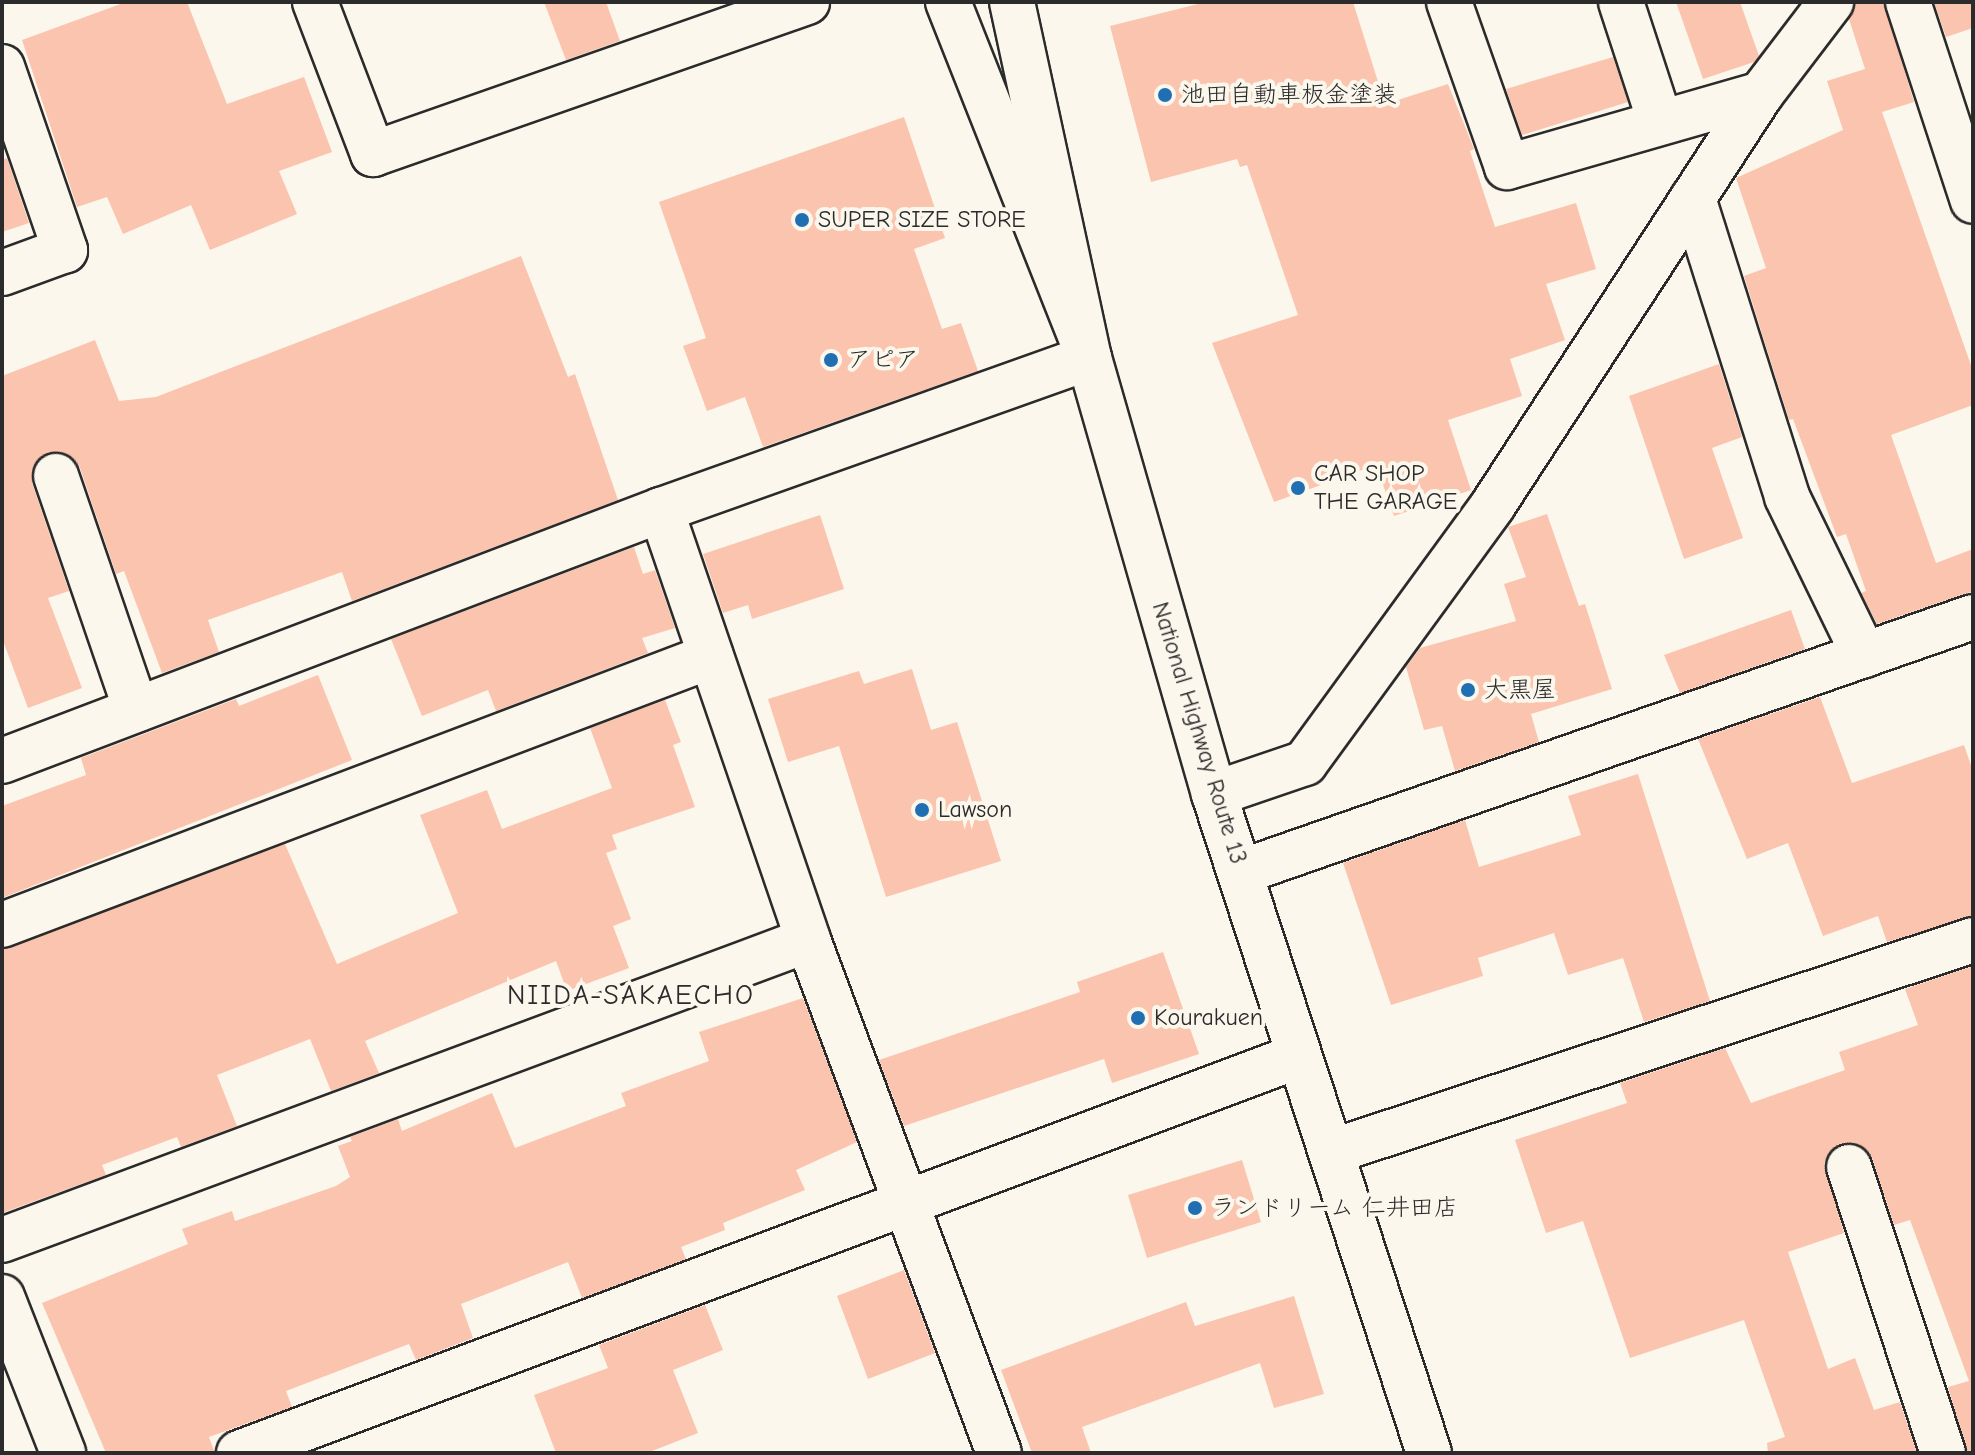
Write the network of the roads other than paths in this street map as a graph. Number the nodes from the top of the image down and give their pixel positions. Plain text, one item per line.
1 (315, 2) edge
2 (807, 2) edge
3 (948, 2) edge
4 (1012, 2) edge
5 (1449, 2) edge
6 (1621, 2) edge
7 (1831, 2) edge
8 (1908, 2) edge
9 (2, 67) edge
10 (1761, 94) junction
11 (1660, 121) junction
12 (1693, 198) junction
13 (1973, 201) edge
14 (2, 273) edge
15 (1089, 358) junction
16 (56, 476) dead end
17 (661, 510) junction
18 (1973, 617) edge
19 (1864, 655) junction
20 (711, 656) junction
21 (136, 710) junction
22 (2, 761) edge
23 (1214, 794) junction
24 (1241, 872) junction
25 (2, 925) edge
26 (808, 940) junction
27 (1973, 940) edge
28 (1298, 1056) junction
29 (1331, 1152) junction
30 (1849, 1167) dead end
31 (903, 1203) junction
32 (2, 1240) edge
33 (2, 1297) edge
34 (63, 1453) edge
35 (239, 1453) edge
36 (999, 1453) edge
37 (1429, 1453) edge
38 (1943, 1453) edge

1 - 2 main road
3 - 15 main road
4 - 15 main road, National Highway Route 13
5 - 11 main road
6 - 11 main road
7 - 10 main road
8 - 13 main road
9 - 14 main road
10 - 11 main road
10 - 12 main road
12 - 19 main road
12 - 23 main road
15 - 17 main road
15 - 23 main road, National Highway Route 13
16 - 21 main road
17 - 20 main road
17 - 21 main road
18 - 19 main road
19 - 24 main road
20 - 25 main road
20 - 26 main road
21 - 22 main road
23 - 24 main road, National Highway Route 13
24 - 28 main road, National Highway Route 13
26 - 31 main road
26 - 32 main road
27 - 29 main road
28 - 29 main road, National Highway Route 13
28 - 31 main road
29 - 37 main road, National Highway Route 13
30 - 38 main road
31 - 35 main road
31 - 36 main road
33 - 34 main road

